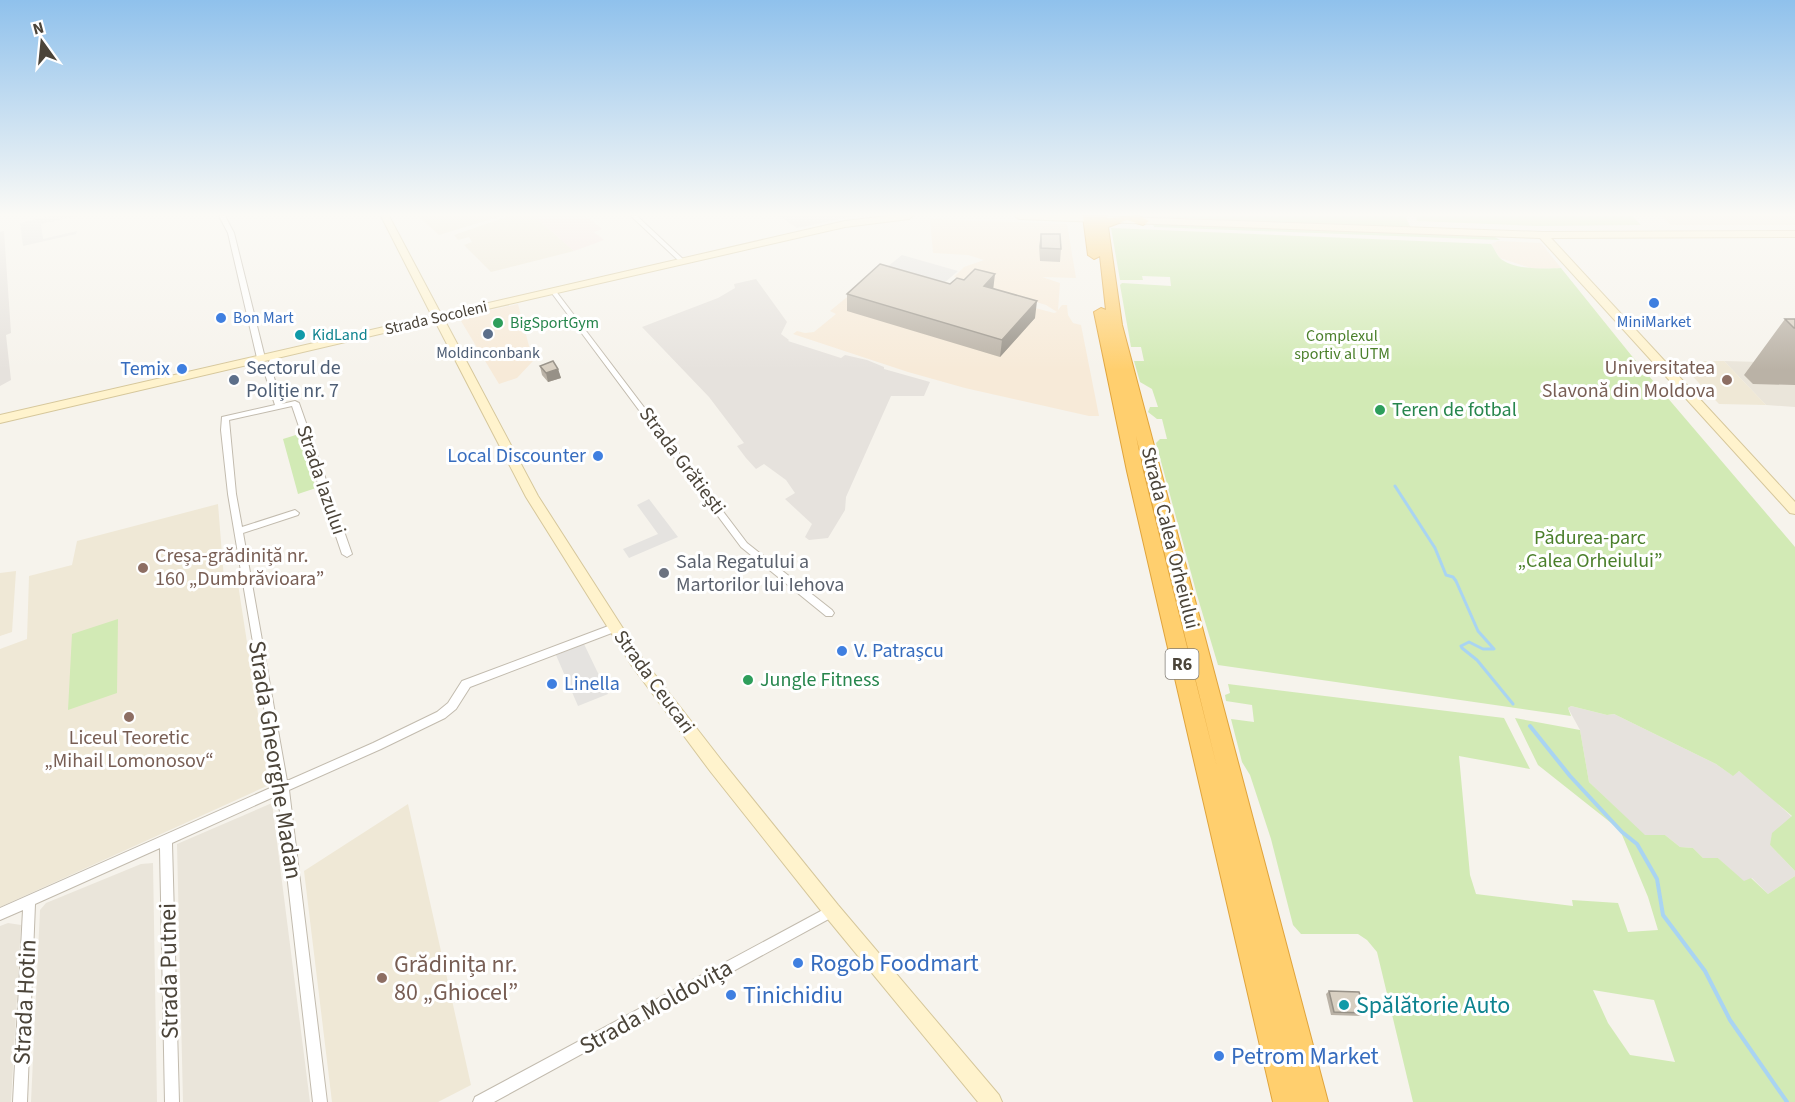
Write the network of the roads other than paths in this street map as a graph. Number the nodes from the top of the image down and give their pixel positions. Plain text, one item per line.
1 (239, 267) edge
2 (412, 267) edge
3 (654, 267) edge
4 (1097, 267) edge
5 (1573, 267) edge
6 (553, 291) junction
7 (438, 318) junction
8 (275, 355) junction
9 (261, 358) junction
10 (279, 405) junction
11 (0, 419) edge
12 (1132, 422) junction
13 (1795, 510) edge
14 (296, 513) dead end
15 (239, 531) junction
16 (347, 554) dead end
17 (830, 613) dead end
18 (614, 628) junction
19 (283, 788) junction
20 (166, 840) junction
21 (29, 902) junction
22 (832, 911) junction
23 (0, 914) edge
24 (496, 1098) edge
25 (20, 1102) edge
26 (172, 1102) edge
27 (320, 1102) edge
28 (480, 1102) edge
29 (992, 1102) edge
30 (1287, 1102) edge
31 (1314, 1102) edge

1 - 9 street
2 - 7 main road, Strada Ceucari
3 - 6 main road, Strada Socoleni
4 - 12 highway, Strada Calea Orheiului / R6
5 - 13 main road
6 - 7 main road, Strada Socoleni
6 - 17 street, Strada Grătiești
7 - 8 main road, Strada Socoleni
7 - 18 main road, Strada Ceucari
8 - 9 main road, Strada Socoleni
8 - 10 street, Strada Iazului
9 - 11 main road, Strada Socoleni
10 - 15 street, Strada Gheorghe Madan
10 - 16 street, Strada Iazului
12 - 30 highway, Strada Calea Orheiului / R6
12 - 31 highway, Strada Calea Orheiului / R6
14 - 15 street
15 - 19 street, Strada Gheorghe Madan
18 - 19 street
18 - 22 main road, Strada Ceucari
19 - 20 street
19 - 27 street, Strada Gheorghe Madan
20 - 21 street
20 - 26 street, Strada Putnei
21 - 23 street
21 - 25 street, Strada Hotin
22 - 24 street, Strada Moldovița
22 - 29 main road, Strada Ceucari
24 - 28 street, Strada Moldovița

